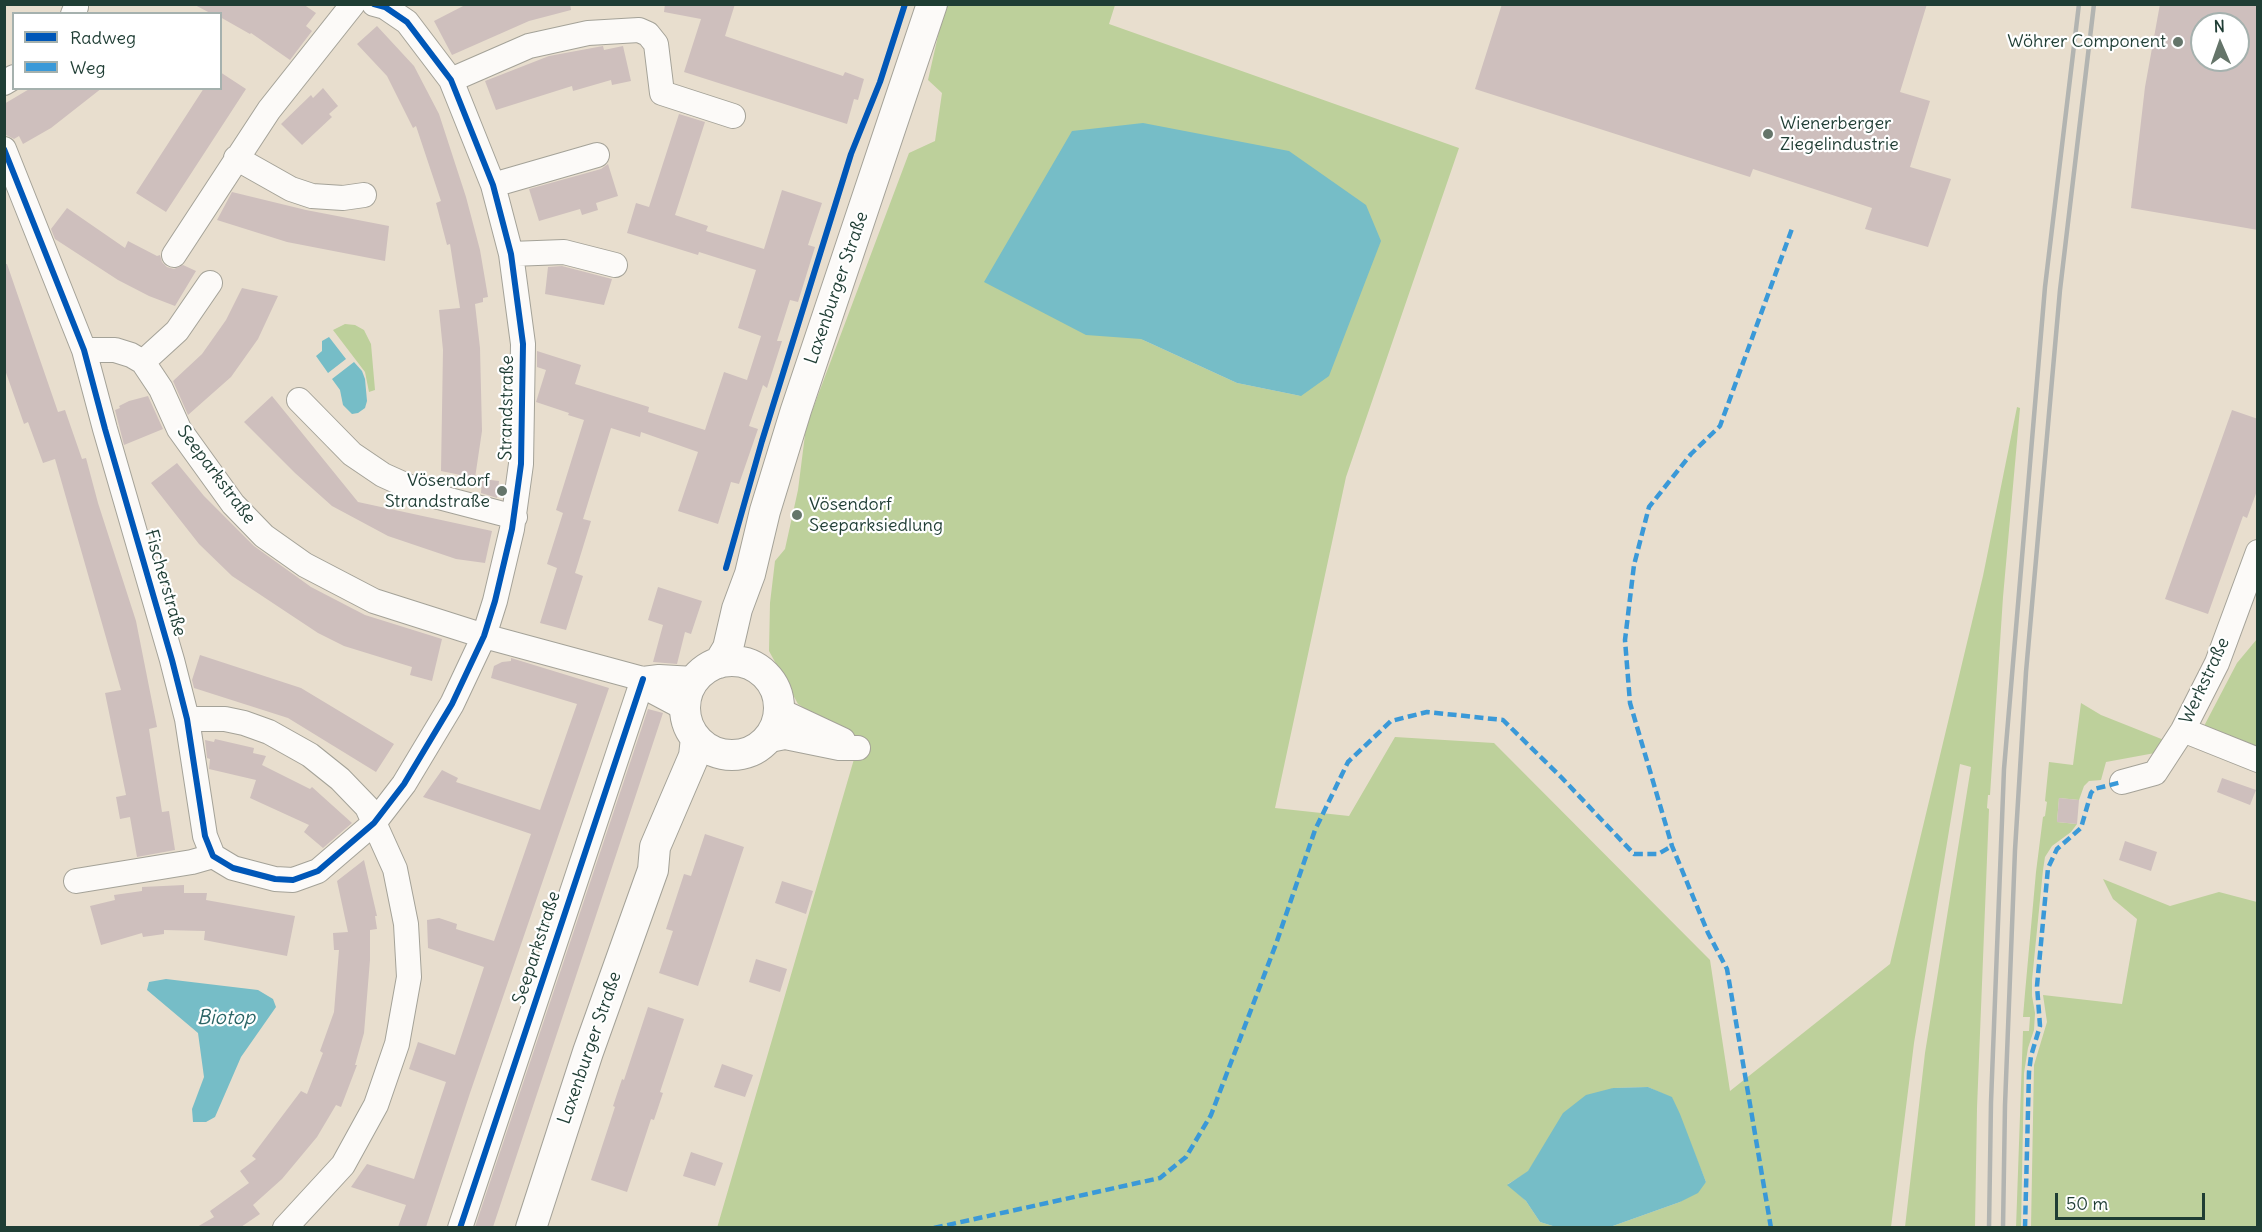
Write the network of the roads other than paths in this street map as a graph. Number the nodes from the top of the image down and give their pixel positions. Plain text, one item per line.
1 (353, 4) edge
2 (374, 4) edge
3 (932, 4) edge
4 (452, 80) junction
5 (733, 116) dead end
6 (4, 149) edge
7 (597, 155) dead end
8 (236, 158) junction
9 (493, 185) junction
10 (364, 195) dead end
11 (511, 254) junction
12 (174, 255) dead end
13 (615, 265) dead end
14 (210, 283) dead end
15 (84, 350) junction
16 (143, 362) junction
17 (299, 400) dead end
18 (515, 517) junction
19 (2258, 552) edge
20 (750, 574) junction
21 (484, 636) junction
22 (719, 663) junction
23 (760, 669) junction
24 (643, 679) junction
25 (694, 680) junction
26 (686, 709) junction
27 (779, 710) junction
28 (187, 719) junction
29 (2183, 730) junction
30 (696, 738) junction
31 (765, 741) junction
32 (733, 754) junction
33 (2258, 760) edge
34 (2122, 782) dead end
35 (374, 823) junction
36 (213, 856) junction
37 (653, 870) junction
38 (76, 881) dead end
39 (285, 1227) edge
40 (460, 1227) edge
41 (531, 1227) edge

1 - 8 street
2 - 4 street, Strandstraße
3 - 20 main road, Laxenburger Straße
4 - 5 street
4 - 9 street, Strandstraße
6 - 15 street, Fischerstraße
7 - 9 street
8 - 10 street
8 - 12 street
9 - 11 street, Strandstraße
11 - 13 street
11 - 18 street, Strandstraße
14 - 16 street
15 - 16 street
15 - 28 street, Fischerstraße
16 - 21 street, Seeparkstraße
17 - 18 street
18 - 21 street, Strandstraße
19 - 29 street, Werkstraße
20 - 22 main road, Laxenburger Straße
20 - 23 main road, Laxenburger Straße
21 - 24 street, Seeparkstraße
21 - 35 street, Strandstraße
22 - 23 main road
22 - 25 main road
23 - 27 main road
24 - 25 street, Seeparkstraße
24 - 26 street, Seeparkstraße
24 - 40 street, Seeparkstraße
25 - 26 main road
26 - 30 main road
27 - 31 main road
27 - 31 street
28 - 35 street
28 - 36 street, Fischerstraße
29 - 33 street
29 - 34 street, Werkstraße
30 - 32 main road
30 - 37 main road, Laxenburger Straße
31 - 32 main road
32 - 37 main road, Laxenburger Straße
35 - 36 street
35 - 39 street
36 - 38 street
37 - 41 main road, Laxenburger Straße

